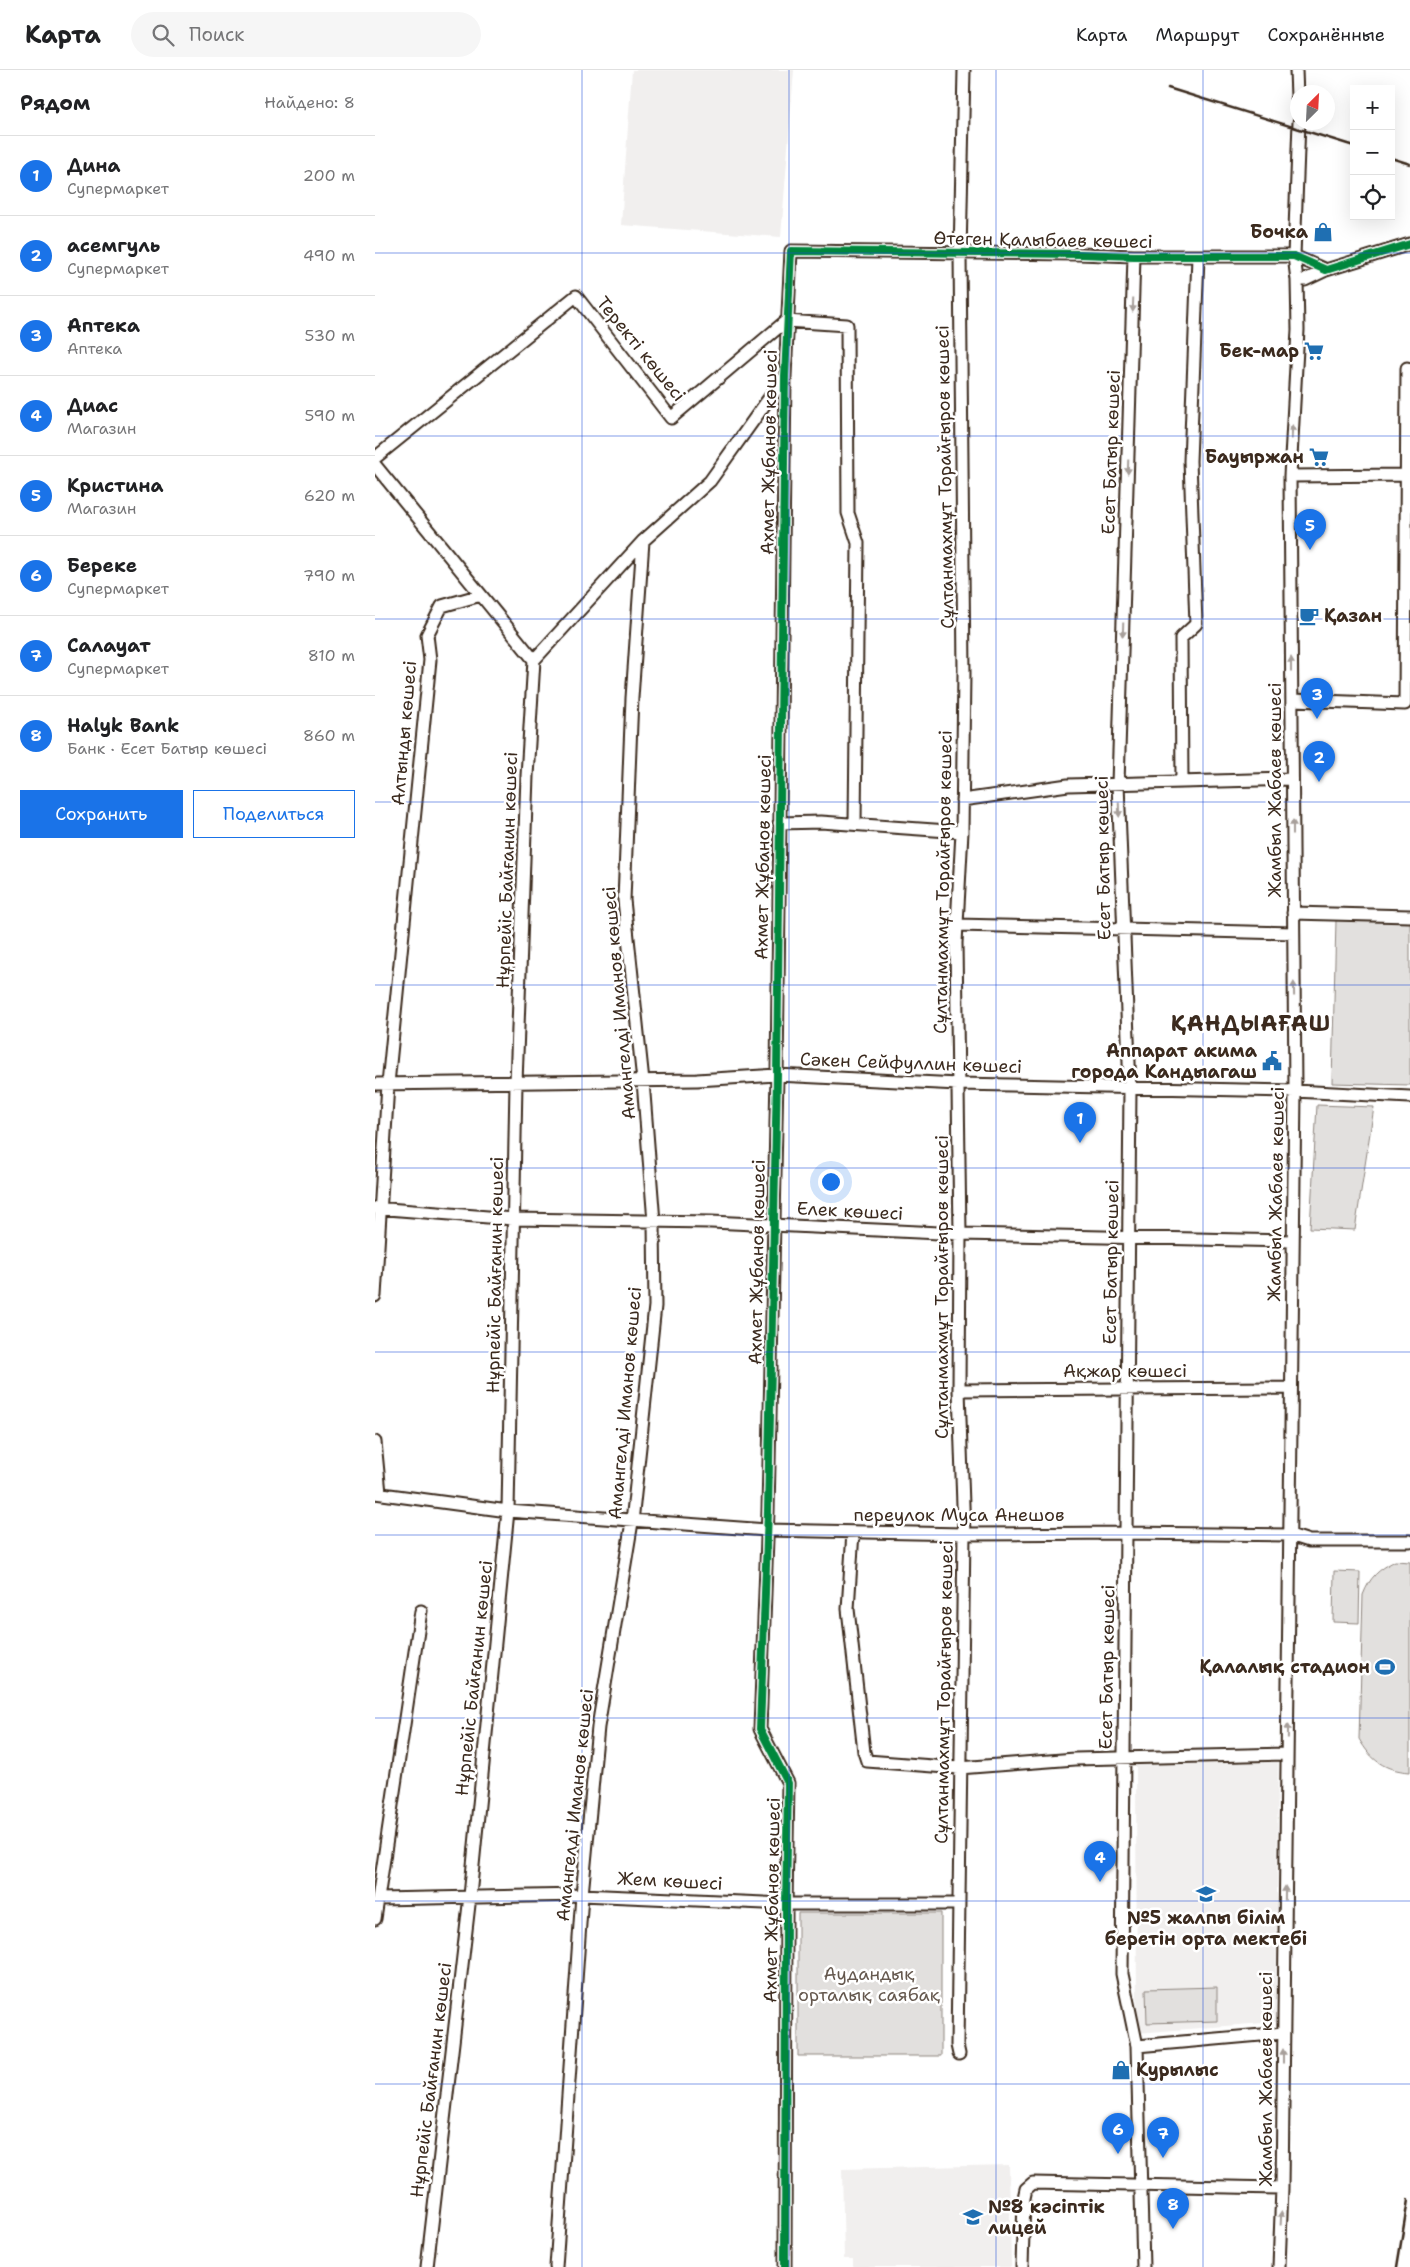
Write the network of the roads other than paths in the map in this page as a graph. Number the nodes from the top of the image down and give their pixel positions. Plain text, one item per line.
1 (964, 70) edge
2 (1296, 70) edge
3 (1297, 85) edge
4 (1299, 130) edge
5 (1410, 244) edge
6 (791, 251) joint
7 (960, 254) junction
8 (1134, 256) junction
9 (1294, 256) junction
10 (1198, 257) junction
11 (1326, 270) junction
12 (1297, 280) junction
13 (786, 322) junction
14 (1407, 368) dead end
15 (785, 376) junction
16 (375, 458) edge
17 (375, 465) edge
18 (1405, 475) junction
19 (1290, 476) junction
20 (643, 540) junction
21 (481, 595) junction
22 (535, 660) junction
23 (1292, 700) junction
24 (1292, 779) junction
25 (1182, 782) junction
26 (1118, 784) junction
27 (962, 800) junction
28 (779, 823) junction
29 (855, 824) junction
30 (962, 832) junction
31 (1293, 913) junction
32 (1410, 916) edge
33 (956, 925) junction
34 (1122, 930) junction
35 (1293, 933) junction
36 (777, 1075) junction
37 (643, 1081) junction
38 (517, 1083) junction
39 (375, 1084) edge
40 (388, 1084) junction
41 (958, 1084) junction
42 (1130, 1088) junction
43 (1295, 1090) junction
44 (1410, 1097) edge
45 (378, 1209) edge
46 (513, 1219) junction
47 (655, 1222) junction
48 (773, 1224) junction
49 (961, 1234) junction
50 (1128, 1239) junction
51 (1293, 1241) junction
52 (375, 1296) edge
53 (1127, 1388) junction
54 (1291, 1388) junction
55 (959, 1390) junction
56 (375, 1442) edge
57 (378, 1493) edge
58 (508, 1511) junction
59 (632, 1522) junction
60 (767, 1530) junction
61 (853, 1532) junction
62 (1126, 1533) junction
63 (964, 1534) junction
64 (1290, 1535) junction
65 (1410, 1541) edge
66 (421, 1611) dead end
67 (1287, 1754) junction
68 (1124, 1758) junction
69 (959, 1768) junction
70 (582, 1895) junction
71 (469, 1896) junction
72 (379, 1899) junction
73 (786, 1904) junction
74 (959, 1904) junction
75 (375, 1919) edge
76 (1283, 2032) junction
77 (1137, 2046) junction
78 (959, 2054) dead end
79 (1141, 2185) junction
80 (1282, 2188) junction
81 (427, 2267) edge
82 (556, 2267) edge
83 (785, 2267) edge
84 (1021, 2267) edge
85 (1143, 2267) edge
86 (1279, 2267) edge

1 - 7 street, Сұлтанмахмұт Торайғыров көшесі
2 - 3 street
4 - 9 street, Жамбыл Жабаев көшесі
5 - 11 street
6 - 7 street, Өтеген Қалыбаев көшесі
6 - 13 street, Ахмет Жұбанов көшесі
7 - 8 street, Өтеген Қалыбаев көшесі
7 - 27 street, Сұлтанмахмұт Торайғыров көшесі
8 - 10 street, Өтеген Қалыбаев көшесі
8 -> 26 street, Есет Батыр көшесі
9 - 10 street, Өтеген Қалыбаев көшесі
9 - 11 street
9 - 12 street, Жамбыл Жабаев көшесі
10 - 25 street
11 - 12 street
19 -> 12 street, Жамбыл Жабаев көшесі
13 - 15 street, Ахмет Жұбанов көшесі
13 - 16 street, Теректі көшесі
13 - 29 street
14 - 18 street
15 - 20 street
15 - 28 street, Ахмет Жұбанов көшесі
17 - 21 street
18 - 19 street
18 - 23 street
23 -> 19 street, Жамбыл Жабаев көшесі
20 - 22 street
20 - 37 street, Амангелді Иманов көшесі
21 - 22 street
21 - 40 street, Алтынды көшесі
22 - 38 street, Нұрпейіс Байғанин көшесі
23 - 24 street, Жамбыл Жабаев көшесі
24 - 25 street
31 -> 24 street, Жамбыл Жабаев көшесі
25 - 26 street
26 - 27 street
26 -> 34 street, Есет Батыр көшесі
27 - 30 street, Сұлтанмахмұт Торайғыров көшесі
28 - 29 street
28 - 36 street, Ахмет Жұбанов көшесі
29 - 30 street
30 - 33 street, Сұлтанмахмұт Торайғыров көшесі
31 - 32 street
31 - 35 street, Жамбыл Жабаев көшесі
33 - 34 street
33 - 41 street, Сұлтанмахмұт Торайғыров көшесі
34 - 35 street
34 - 42 street, Есет Батыр көшесі
43 -> 35 street, Жамбыл Жабаев көшесі
36 - 37 street, Сәкен Сейфуллин көшесі
36 - 41 street, Сәкен Сейфуллин көшесі
36 - 48 street, Ахмет Жұбанов көшесі
37 - 38 street, Сәкен Сейфуллин көшесі
37 - 47 street, Амангелді Иманов көшесі
38 - 40 street, Сәкен Сейфуллин көшесі
38 - 46 street, Нұрпейіс Байғанин көшесі
39 - 40 street, Сәкен Сейфуллин көшесі
40 - 45 street, Алтынды көшесі
41 - 42 street, Сәкен Сейфуллин көшесі
41 - 49 street, Сұлтанмахмұт Торайғыров көшесі
42 - 43 street, Сәкен Сейфуллин көшесі
42 - 50 street, Есет Батыр көшесі
43 - 44 street, Сәкен Сейфуллин көшесі
43 - 51 street, Жамбыл Жабаев көшесі
45 - 46 street, Елек көшесі
45 - 52 street, Алтынды көшесі
46 - 47 street, Елек көшесі
46 - 58 street, Нұрпейіс Байғанин көшесі
47 - 48 street, Елек көшесі
47 - 59 street, Амангелді Иманов көшесі
48 - 49 street, Елек көшесі
48 - 60 street, Ахмет Жұбанов көшесі
49 - 50 street, Елек көшесі
49 - 55 street, Сұлтанмахмұт Торайғыров көшесі
50 - 51 street, Елек көшесі
50 - 53 street, Есет Батыр көшесі
51 - 54 street, Жамбыл Жабаев көшесі
53 - 54 street, Ақжар көшесі
53 - 55 street, Ақжар көшесі
53 - 62 street, Есет Батыр көшесі
54 - 64 street, Жамбыл Жабаев көшесі
55 - 63 street, Сұлтанмахмұт Торайғыров көшесі
56 - 57 street
57 - 58 street, переулок Муса Анешов
58 - 59 street, переулок Муса Анешов
58 - 71 street, Нұрпейіс Байғанин көшесі
59 - 60 street, переулок Муса Анешов
59 - 70 street, Амангелді Иманов көшесі
60 - 61 street, переулок Муса Анешов
60 - 73 street, Ахмет Жұбанов көшесі
61 - 63 street, переулок Муса Анешов
61 - 69 street
62 - 63 street, переулок Муса Анешов
62 - 64 street, переулок Муса Анешов
62 - 68 street, Есет Батыр көшесі
63 - 69 street, Сұлтанмахмұт Торайғыров көшесі
64 - 65 street, переулок Муса Анешов
67 -> 64 street, Жамбыл Жабаев көшесі
66 - 72 street
67 - 68 street
76 -> 67 street, Жамбыл Жабаев көшесі
68 - 69 street
68 - 77 street, Есет Батыр көшесі
69 - 74 street, Сұлтанмахмұт Торайғыров көшесі
70 - 71 street, Жем көшесі
70 - 73 street, Жем көшесі
70 - 82 street, Амангелді Иманов көшесі
71 - 72 street, Жем көшесі
71 - 81 street, Нұрпейіс Байғанин көшесі
72 - 75 street
73 - 74 street, Жем көшесі
73 - 83 street, Ахмет Жұбанов көшесі
74 - 78 street, Сұлтанмахмұт Торайғыров көшесі
76 - 77 street
80 -> 76 street, Жамбыл Жабаев көшесі
77 - 79 street, Есет Батыр көшесі
79 - 80 street
79 - 84 street
79 - 85 street, Есет Батыр көшесі
86 -> 80 street, Жамбыл Жабаев көшесі

